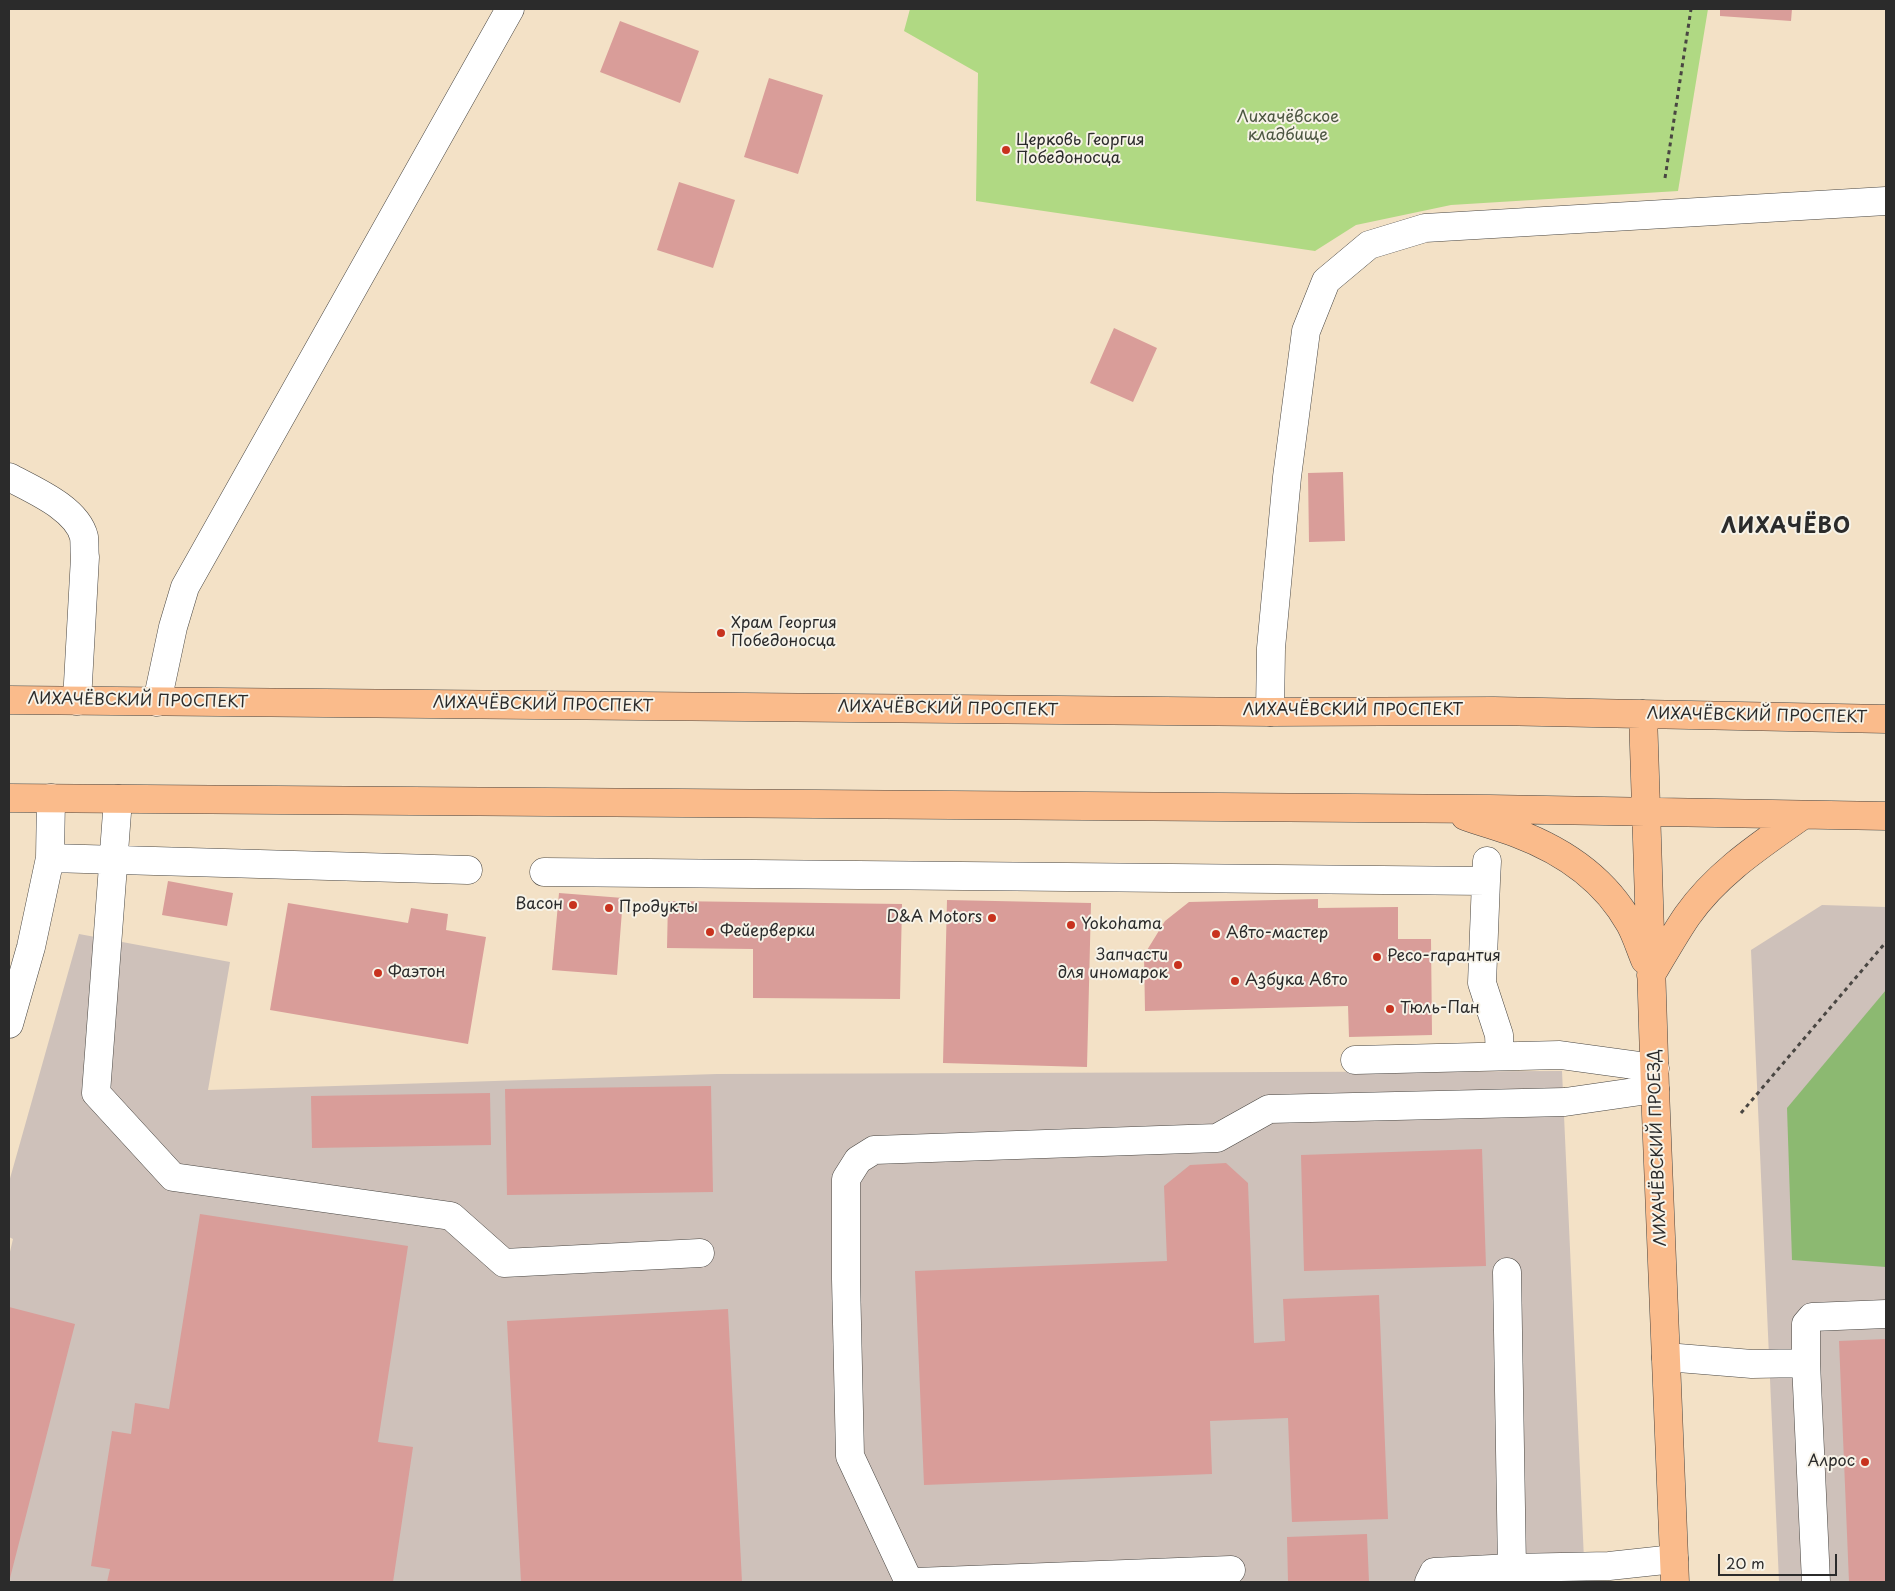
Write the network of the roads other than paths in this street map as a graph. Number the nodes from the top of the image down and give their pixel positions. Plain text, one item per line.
1 (510, 9) edge
2 (1886, 200) edge
3 (9, 477) edge
4 (9, 700) edge
5 (77, 701) junction
6 (157, 702) junction
7 (1270, 712) junction
8 (1644, 714) junction
9 (1886, 719) edge
10 (9, 798) edge
11 (51, 798) junction
12 (118, 799) junction
13 (1449, 810) junction
14 (1646, 812) junction
15 (1804, 815) junction
16 (1886, 816) edge
17 (50, 858) junction
18 (113, 860) junction
19 (468, 870) dead end
20 (544, 872) dead end
21 (1651, 975) junction
22 (9, 1024) edge
23 (1500, 1056) junction
24 (1355, 1060) dead end
25 (1655, 1079) junction
26 (700, 1253) dead end
27 (1508, 1272) dead end
28 (1886, 1314) edge
29 (1666, 1357) junction
30 (1806, 1363) junction
31 (1512, 1568) junction
32 (1231, 1570) dead end
33 (1675, 1571) edge
34 (909, 1582) edge
35 (916, 1582) edge
36 (1429, 1582) edge
37 (1816, 1582) edge

1 - 6 street
2 - 7 street
3 - 5 street
4 - 5 main road, ЛИХАЧЁВСКИЙ ПРОСПЕКТ
5 - 6 main road, ЛИХАЧЁВСКИЙ ПРОСПЕКТ
6 - 7 main road, ЛИХАЧЁВСКИЙ ПРОСПЕКТ
7 - 8 main road, ЛИХАЧЁВСКИЙ ПРОСПЕКТ
8 - 9 main road, ЛИХАЧЁВСКИЙ ПРОСПЕКТ
8 - 14 main road, ЛИХАЧЁВСКИЙ ПРОЕЗД
10 - 11 main road
11 - 12 main road
11 - 17 street
12 - 13 main road
12 - 18 street
13 - 14 main road
13 - 21 main road
14 - 15 main road
14 - 21 main road, ЛИХАЧЁВСКИЙ ПРОЕЗД
15 - 16 main road
15 - 21 main road
17 - 18 street
17 - 22 street
18 - 19 street
18 - 26 street
20 - 23 street
21 - 25 main road, ЛИХАЧЁВСКИЙ ПРОЕЗД
23 - 24 street
23 - 25 street
25 - 29 main road, ЛИХАЧЁВСКИЙ ПРОЕЗД
25 - 34 street
27 - 31 street
28 - 30 street
29 - 30 street
29 - 33 main road, ЛИХАЧЁВСКИЙ ПРОЕЗД
30 - 37 street
31 - 33 street
31 - 36 street
32 - 35 street

